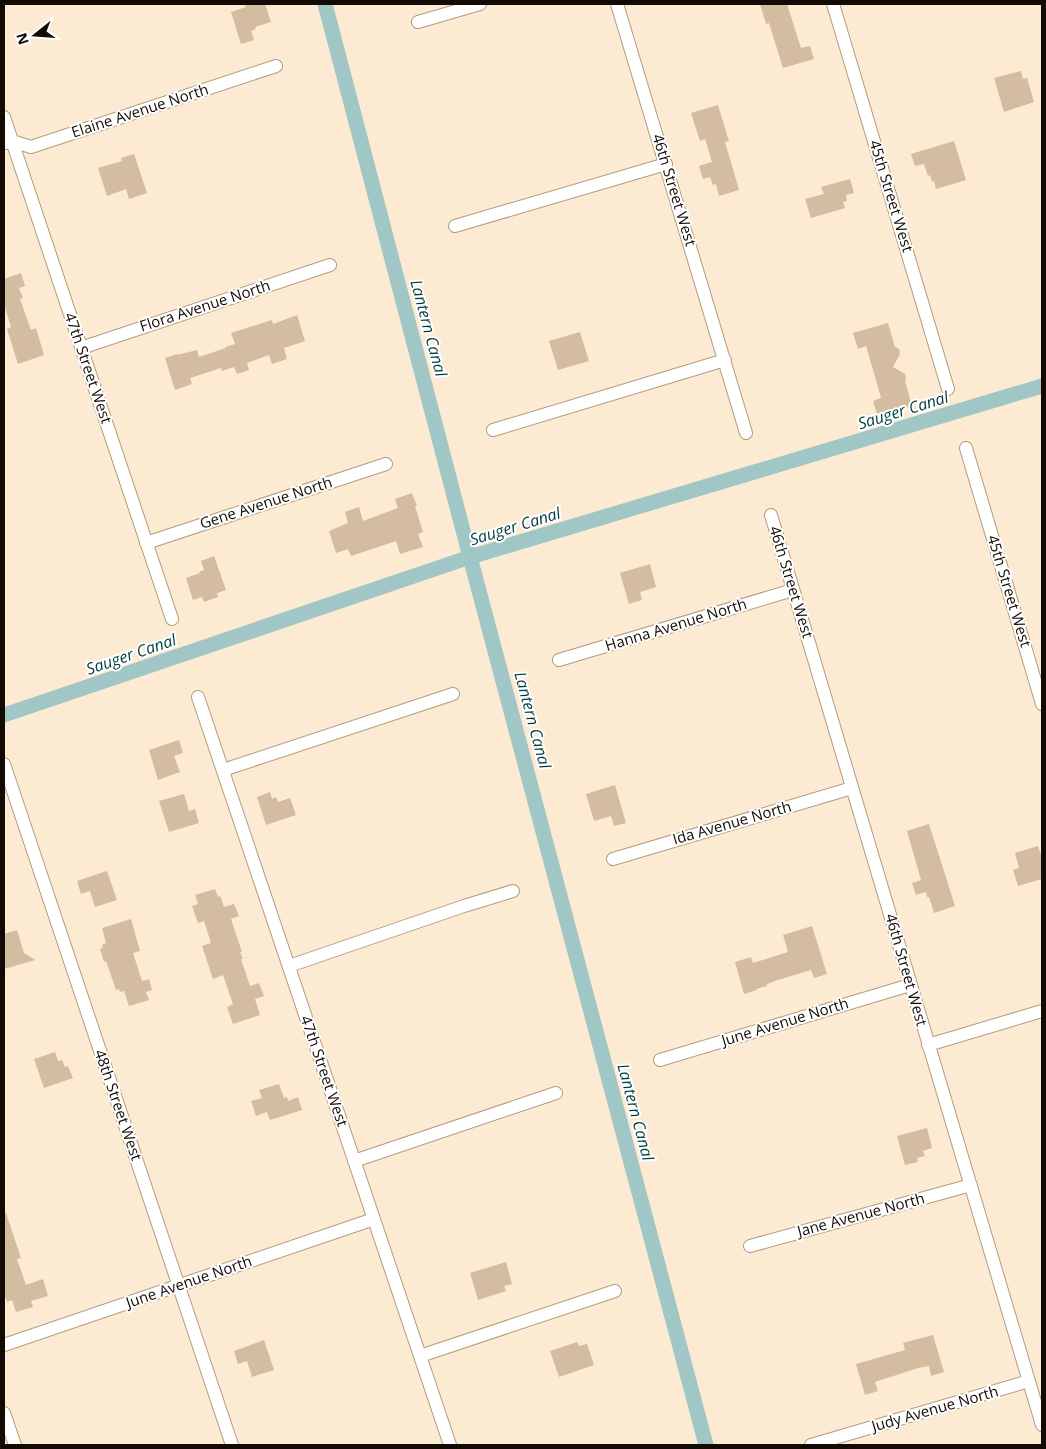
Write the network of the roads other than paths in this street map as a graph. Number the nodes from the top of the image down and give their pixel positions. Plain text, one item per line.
1 (480, 4) edge
2 (617, 4) edge
3 (833, 4) edge
4 (418, 22) dead end
5 (276, 66) dead end
6 (4, 117) edge
7 (8, 142) edge
8 (666, 164) junction
9 (455, 226) dead end
10 (330, 265) dead end
11 (81, 348) junction
12 (725, 360) junction
13 (948, 389) dead end
14 (494, 430) dead end
15 (746, 433) dead end
16 (966, 448) dead end
17 (386, 464) dead end
18 (770, 515) dead end
19 (146, 543) junction
20 (793, 590) junction
21 (172, 619) dead end
22 (559, 660) dead end
23 (453, 694) dead end
24 (198, 696) dead end
25 (1042, 704) edge
26 (4, 764) edge
27 (223, 770) junction
28 (852, 788) junction
29 (613, 858) dead end
30 (513, 891) dead end
31 (289, 966) junction
32 (910, 985) junction
33 (1042, 1011) edge
34 (928, 1045) junction
35 (660, 1060) dead end
36 (556, 1093) dead end
37 (354, 1161) junction
38 (971, 1185) junction
39 (374, 1219) junction
40 (750, 1246) dead end
41 (179, 1286) junction
42 (615, 1291) dead end
43 (4, 1344) edge
44 (420, 1356) junction
45 (1029, 1381) junction
46 (4, 1413) edge
47 (1042, 1425) edge
48 (15, 1445) edge
49 (232, 1445) edge
50 (450, 1445) edge
51 (812, 1445) edge

1 - 4 street
2 - 8 street, 46th Street West
3 - 13 street, 45th Street West
5 - 7 street, Elaine Avenue North
6 - 7 street, 47th Street West
7 - 11 street, 47th Street West
8 - 9 street
8 - 12 street, 46th Street West
10 - 11 street, Flora Avenue North
11 - 19 street, 47th Street West
12 - 14 street
12 - 15 street, 46th Street West
16 - 25 street, 45th Street West
17 - 19 street, Gene Avenue North
18 - 20 street, 46th Street West
19 - 21 street, 47th Street West
20 - 22 street, Hanna Avenue North
20 - 28 street, 46th Street West
23 - 27 street
24 - 27 street, 47th Street West
26 - 41 street, 48th Street West
27 - 31 street, 47th Street West
28 - 29 street, Ida Avenue North
28 - 32 street, 46th Street West
30 - 31 street
31 - 37 street, 47th Street West
32 - 34 street, 46th Street West
32 - 35 street, June Avenue North
33 - 34 street
34 - 38 street, 46th Street West
36 - 37 street
37 - 39 street, 47th Street West
38 - 40 street, Jane Avenue North
38 - 45 street, 46th Street West
39 - 41 street, June Avenue North
39 - 44 street, 47th Street West
41 - 43 street, June Avenue North
41 - 49 street, 48th Street West
42 - 44 street
44 - 50 street, 47th Street West
45 - 47 street, 46th Street West
45 - 51 street, Judy Avenue North
46 - 48 street

